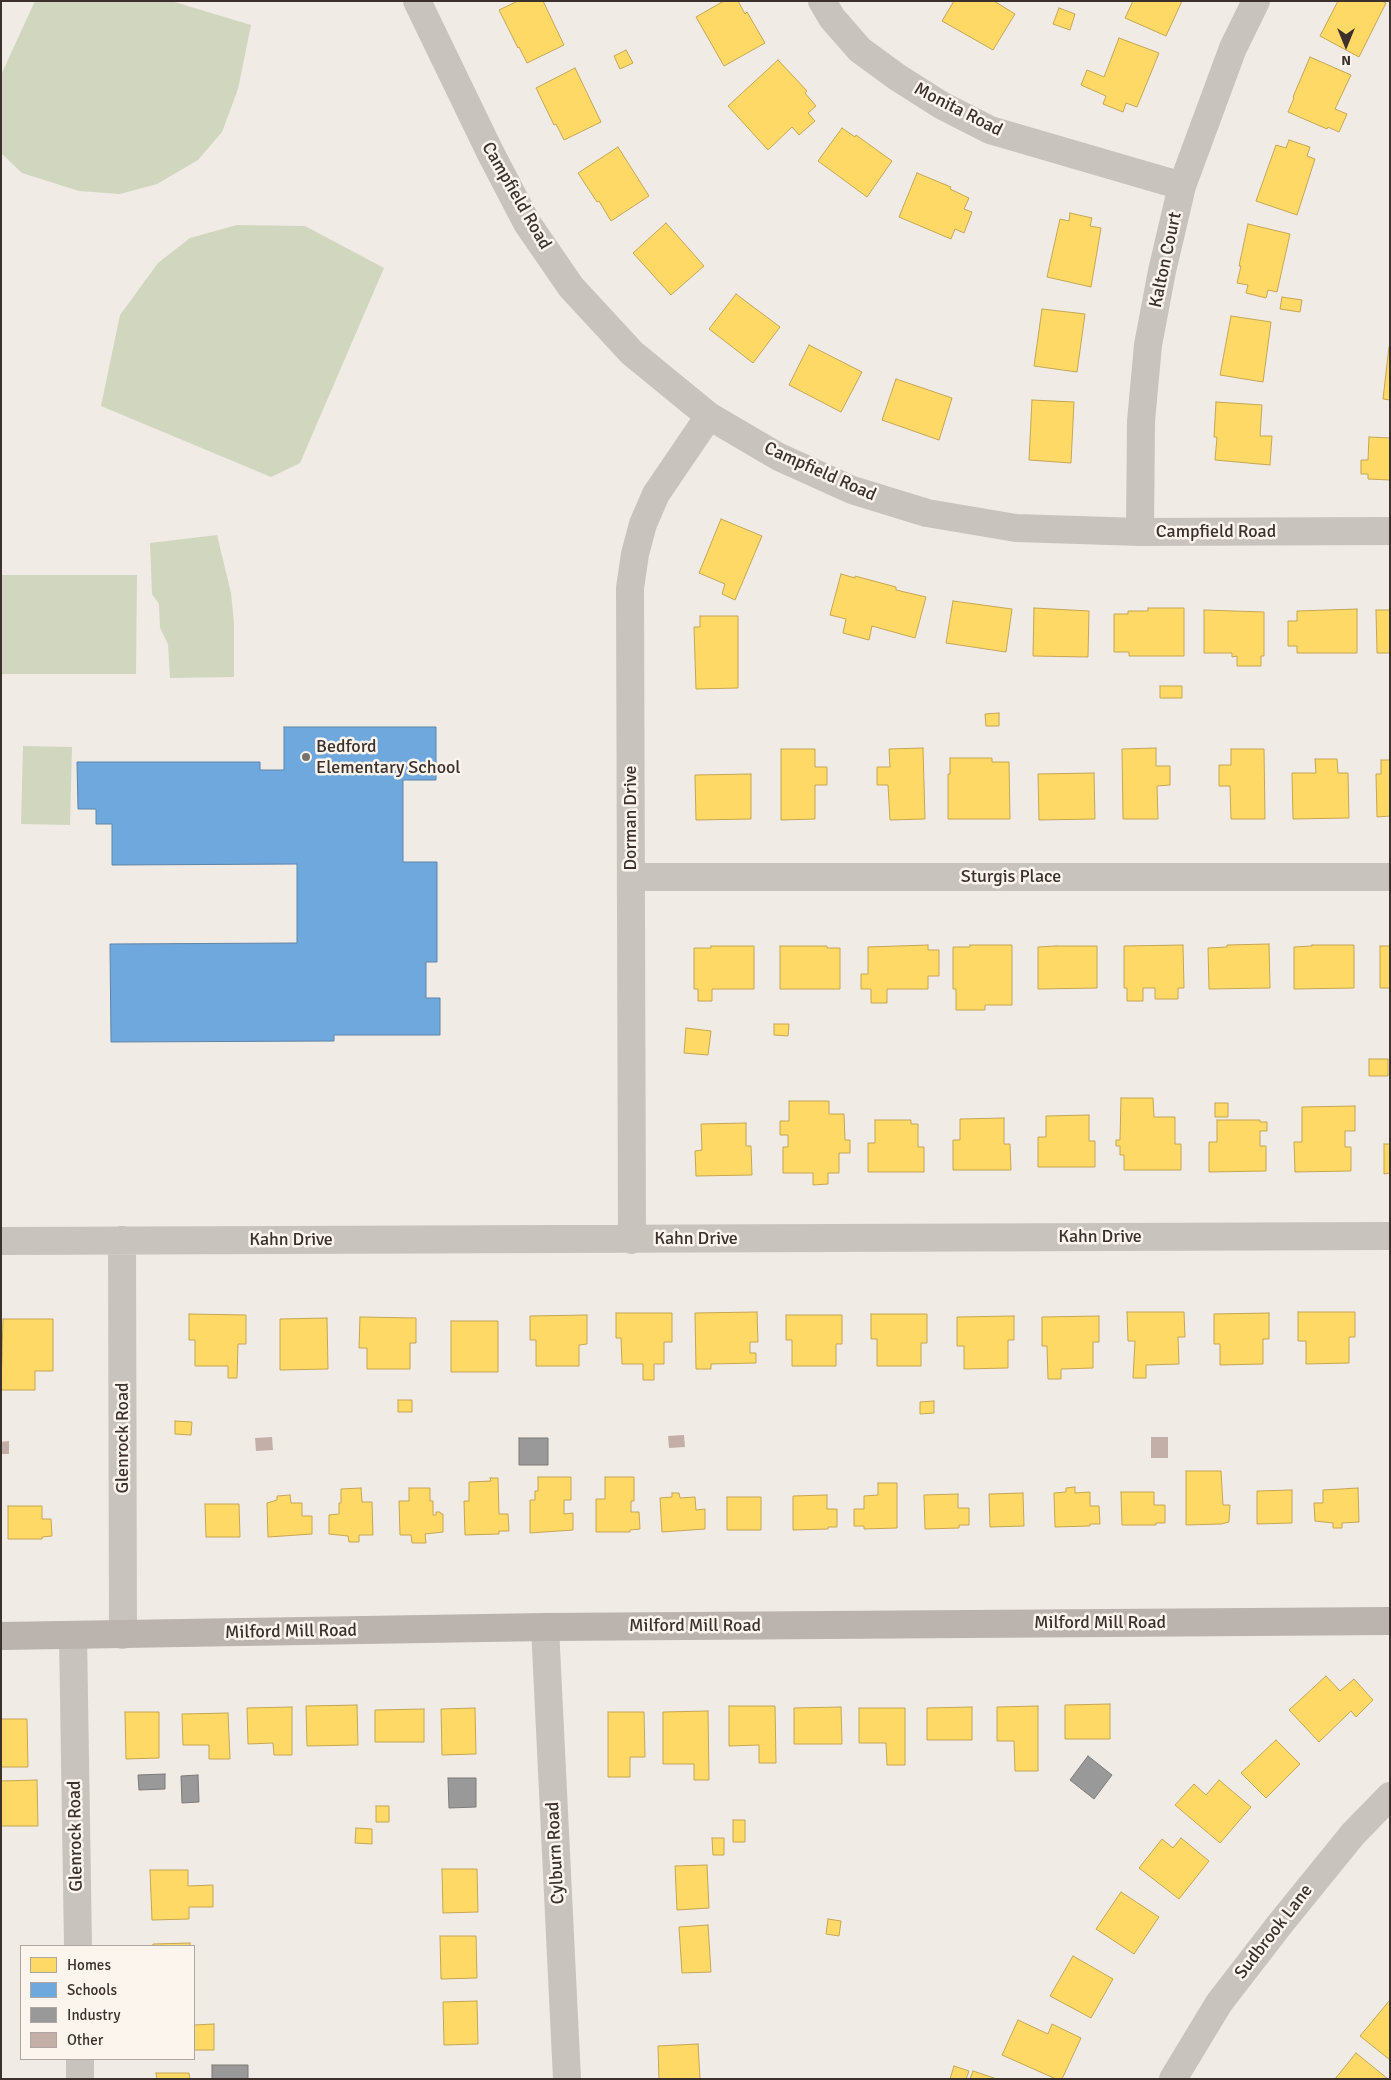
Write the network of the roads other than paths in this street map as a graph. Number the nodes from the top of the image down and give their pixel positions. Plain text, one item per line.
1 (417, 1) edge
2 (822, 1) edge
3 (1256, 1) edge
4 (1182, 186) junction
5 (709, 416) junction
6 (1390, 531) edge
7 (1140, 532) junction
8 (632, 877) junction
9 (1390, 877) edge
10 (1390, 1236) edge
11 (122, 1240) junction
12 (632, 1240) junction
13 (1, 1242) edge
14 (1390, 1621) edge
15 (545, 1627) junction
16 (123, 1635) junction
17 (1, 1636) edge
18 (72, 1636) junction
19 (1390, 1796) edge
20 (78, 1945) edge
21 (80, 2060) edge
22 (80, 2079) edge
23 (567, 2079) edge
24 (1173, 2079) edge

1 - 5 street, Campfield Road
2 - 4 street, Monita Road
3 - 4 street, Kalton Court
4 - 7 street, Kalton Court
5 - 7 street, Campfield Road
5 - 8 street, Dorman Drive
6 - 7 street, Campfield Road
8 - 9 street, Sturgis Place
8 - 12 street, Dorman Drive
10 - 12 street, Kahn Drive
11 - 12 street, Kahn Drive
11 - 13 street, Kahn Drive
11 - 16 street, Glenrock Road
14 - 15 main road, Milford Mill Road
15 - 16 main road, Milford Mill Road
15 - 23 street, Cylburn Road
16 - 18 main road, Milford Mill Road
17 - 18 main road, Milford Mill Road
18 - 20 street, Glenrock Road
19 - 24 street, Sudbrook Lane
21 - 22 street

